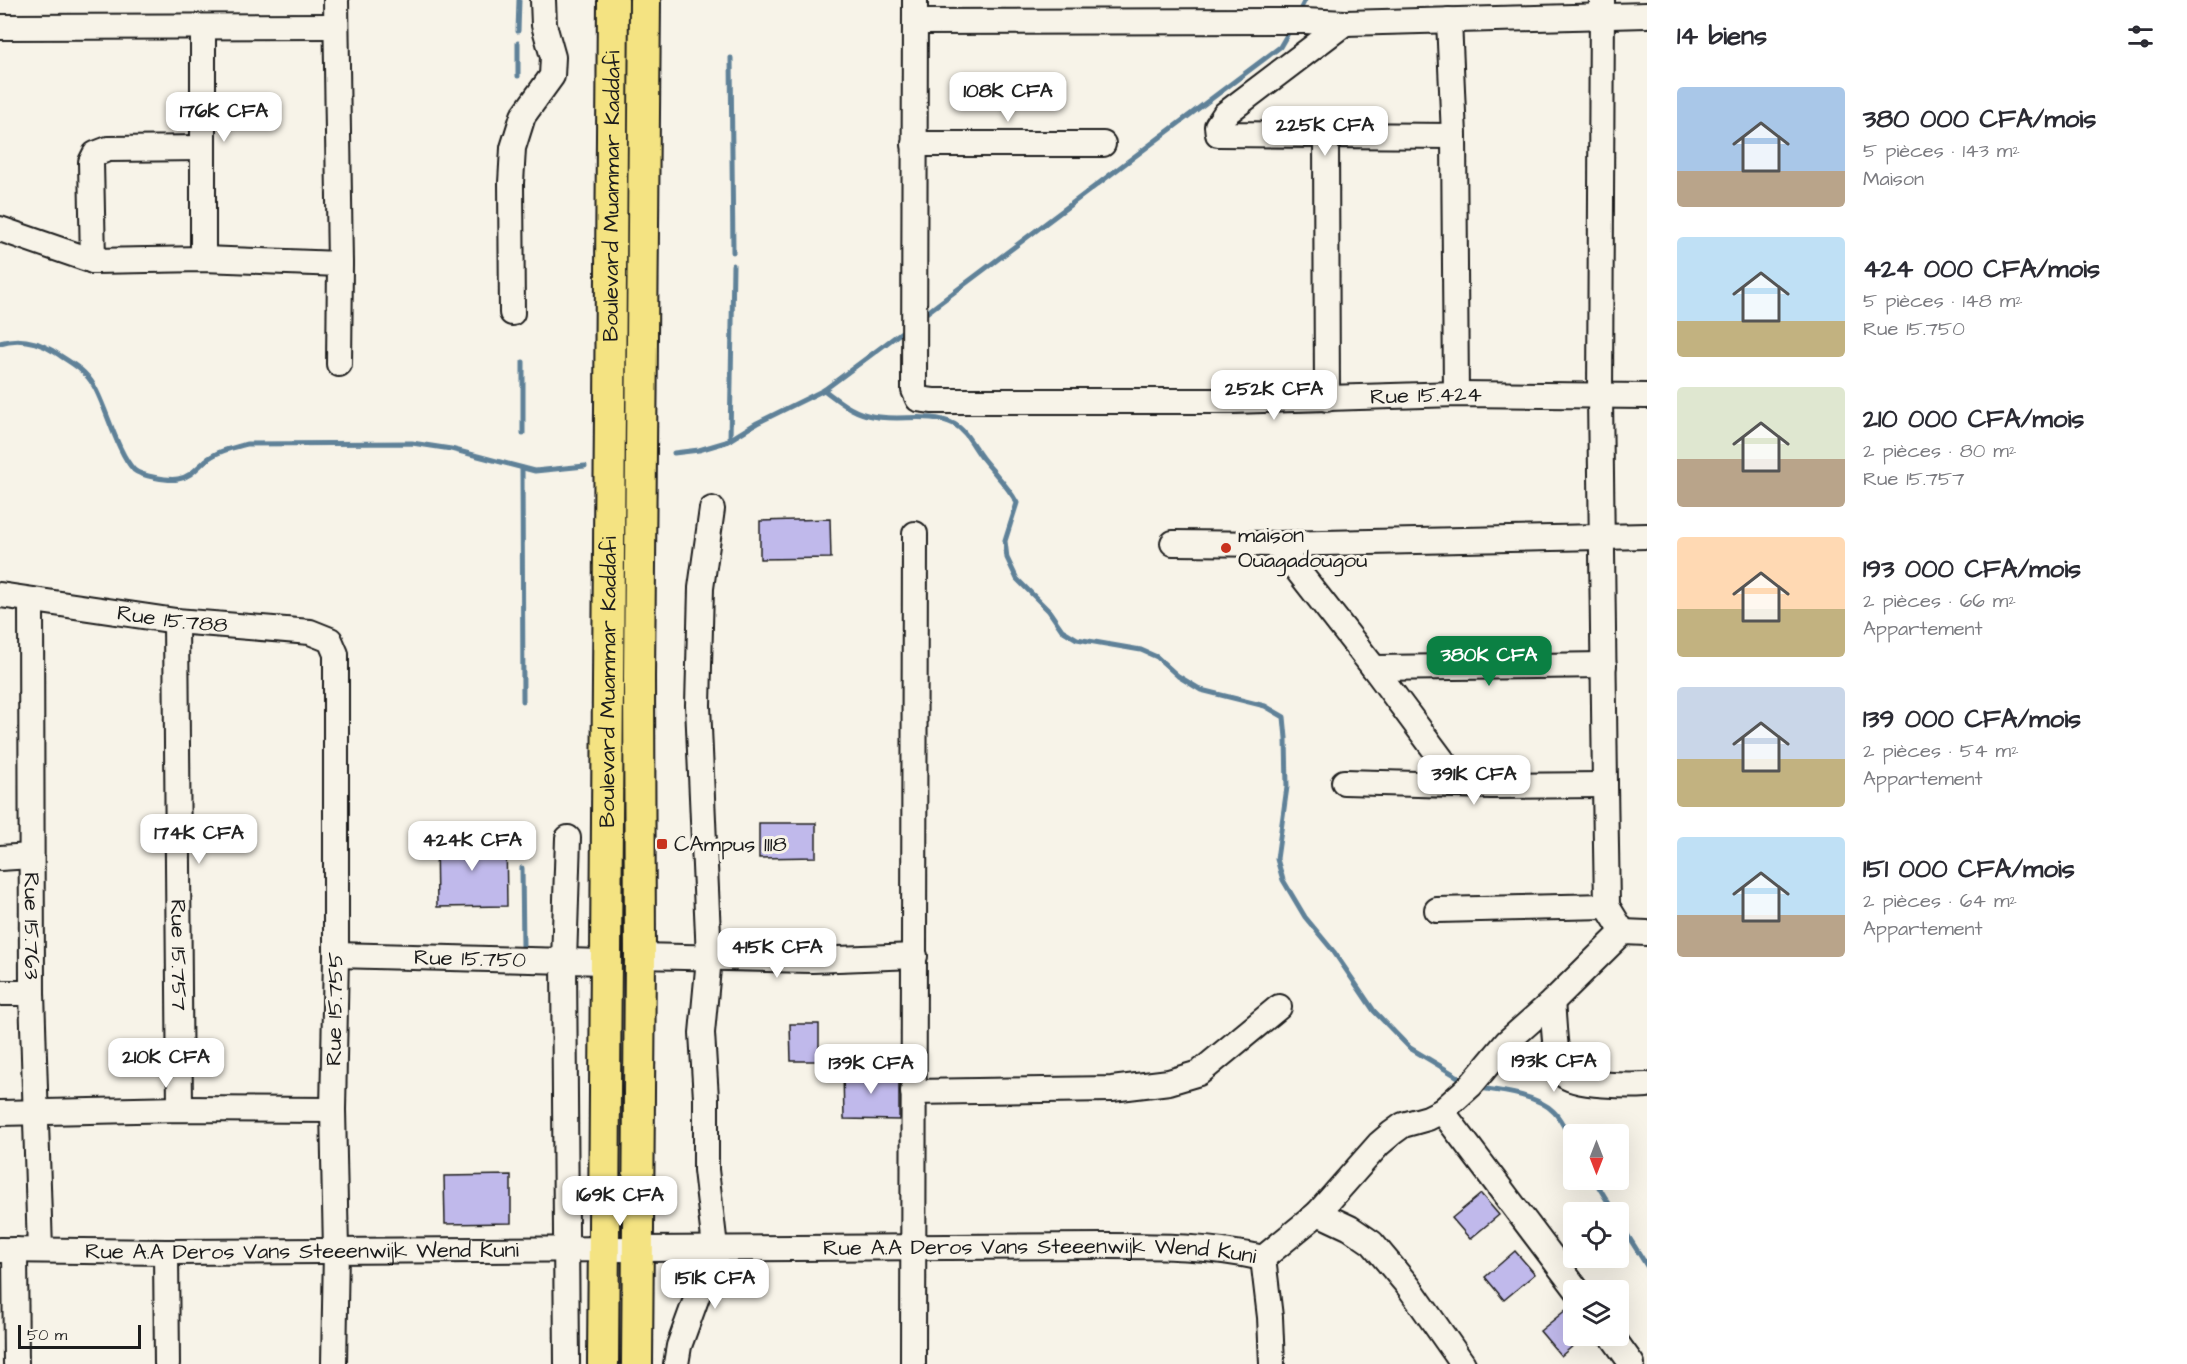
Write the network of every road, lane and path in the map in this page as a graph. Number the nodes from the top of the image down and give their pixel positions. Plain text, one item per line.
1 (336, 0) edge
2 (543, 0) edge
3 (613, 0) edge
4 (645, 0) edge
5 (1602, 8) edge
6 (915, 11) edge
7 (1647, 15) edge
8 (1449, 20) junction
9 (1345, 23) junction
10 (336, 26) junction
11 (0, 27) edge
12 (203, 27) junction
13 (1326, 136) junction
14 (1454, 136) junction
15 (914, 144) junction
16 (1103, 144) dead end
17 (203, 148) junction
18 (0, 229) edge
19 (203, 259) junction
20 (93, 261) junction
21 (340, 264) junction
22 (512, 313) dead end
23 (339, 364) dead end
24 (1456, 394) junction
25 (1599, 396) junction
26 (1647, 396) edge
27 (1327, 399) junction
28 (712, 509) dead end
29 (915, 534) dead end
30 (1647, 536) edge
31 (1602, 537) junction
32 (1173, 543) dead end
33 (1277, 544) junction
34 (0, 596) edge
35 (31, 600) junction
36 (176, 621) junction
37 (336, 654) joint
38 (1604, 664) junction
39 (1374, 668) junction
40 (1344, 782) dead end
41 (1460, 784) junction
42 (1605, 785) junction
43 (567, 838) dead end
44 (31, 856) junction
45 (0, 858) edge
46 (1607, 906) junction
47 (1437, 910) dead end
48 (1623, 932) junction
49 (1647, 933) edge
50 (336, 955) junction
51 (640, 956) junction
52 (915, 956) junction
53 (709, 958) junction
54 (564, 961) junction
55 (604, 962) junction
56 (0, 993) edge
57 (32, 993) junction
58 (1552, 1002) junction
59 (1279, 1007) dead end
60 (1647, 1085) edge
61 (913, 1092) junction
62 (180, 1109) junction
63 (333, 1110) junction
64 (1442, 1111) junction
65 (36, 1112) junction
66 (0, 1113) edge
67 (1318, 1213) junction
68 (914, 1246) junction
69 (715, 1247) junction
70 (565, 1248) junction
71 (603, 1248) junction
72 (637, 1248) junction
73 (7, 1250) edge
74 (40, 1250) junction
75 (336, 1250) junction
76 (166, 1252) junction
77 (1263, 1258) junction
78 (1569, 1280) edge
79 (1619, 1346) edge
80 (16, 1364) edge
81 (167, 1364) edge
82 (334, 1364) edge
83 (567, 1364) edge
84 (603, 1364) edge
85 (637, 1364) edge
86 (676, 1364) edge
87 (913, 1364) edge
88 (1272, 1364) edge
89 (1463, 1364) edge
90 (1632, 1364) edge

1 - 10 street
2 - 22 street
3 - 55 main road, Boulevard Muammar Kaddafi
4 - 51 main road, Boulevard Muammar Kaddafi
5 - 7 street
5 - 8 street
5 - 25 street
6 - 9 street
6 - 15 street
8 - 9 street
8 - 14 street
9 - 13 street
10 - 12 street
10 - 21 street
11 - 12 street
12 - 17 street
13 - 14 street
13 - 27 street
14 - 24 street
15 - 16 street
15 - 27 street, Rue 15.424
17 - 19 street
17 - 20 street
18 - 20 street
19 - 20 street
19 - 21 street
21 - 23 street
24 - 25 street, Rue 15.424
24 - 27 street, Rue 15.424
25 - 26 street, Rue 15.424
25 - 31 street
28 - 53 street
29 - 52 street
30 - 31 street
31 - 33 street
31 - 38 street
32 - 33 street
33 - 39 street
34 - 35 street, Rue 15.788
35 - 36 street, Rue 15.788
35 - 44 street, Rue 15.763
36 - 37 street, Rue 15.788
36 - 62 street, Rue 15.757
37 - 50 street, Rue 15.755
38 - 39 street
38 - 42 street
39 - 41 street
40 - 41 street
41 - 42 street
42 - 46 street
43 - 54 street
44 - 45 street
44 - 57 street, Rue 15.763
46 - 47 street
46 - 48 street
48 - 49 street
48 - 58 street, Rue A.A Deros Vans Steeenwijk Wend Kuni
50 - 54 street, Rue 15.750
50 - 63 street, Rue 15.755
51 - 53 street
51 - 72 main road, Boulevard Muammar Kaddafi
52 - 53 street
52 - 61 street
53 - 69 street
54 - 55 street, Rue 15.750
54 - 70 street
55 - 71 main road, Boulevard Muammar Kaddafi
56 - 57 street
57 - 65 street, Rue 15.763
58 - 60 street
58 - 64 street, Rue A.A Deros Vans Steeenwijk Wend Kuni
59 - 61 street
61 - 68 street
62 - 63 street
62 - 65 street
63 - 75 street, Rue 15.755
64 - 67 street, Rue A.A Deros Vans Steeenwijk Wend Kuni
64 - 78 street
65 - 66 street
65 - 74 street, Rue 15.763
67 - 77 street, Rue A.A Deros Vans Steeenwijk Wend Kuni
67 - 89 street
68 - 69 street, Rue A.A Deros Vans Steeenwijk Wend Kuni
68 - 77 street, Rue A.A Deros Vans Steeenwijk Wend Kuni
68 - 87 street
69 - 72 street, Rue A.A Deros Vans Steeenwijk Wend Kuni
69 - 86 street
70 - 71 street, Rue A.A Deros Vans Steeenwijk Wend Kuni
70 - 75 street, Rue A.A Deros Vans Steeenwijk Wend Kuni
70 - 83 street
71 - 72 street, Rue A.A Deros Vans Steeenwijk Wend Kuni
71 - 84 main road, Boulevard Muammar Kaddafi
72 - 85 main road, Boulevard Muammar Kaddafi
73 - 74 street, Rue A.A Deros Vans Steeenwijk Wend Kuni
73 - 80 street
74 - 76 street, Rue A.A Deros Vans Steeenwijk Wend Kuni
75 - 76 street, Rue A.A Deros Vans Steeenwijk Wend Kuni
75 - 82 street, Rue 15.755
76 - 81 street
77 - 88 street
79 - 90 street

